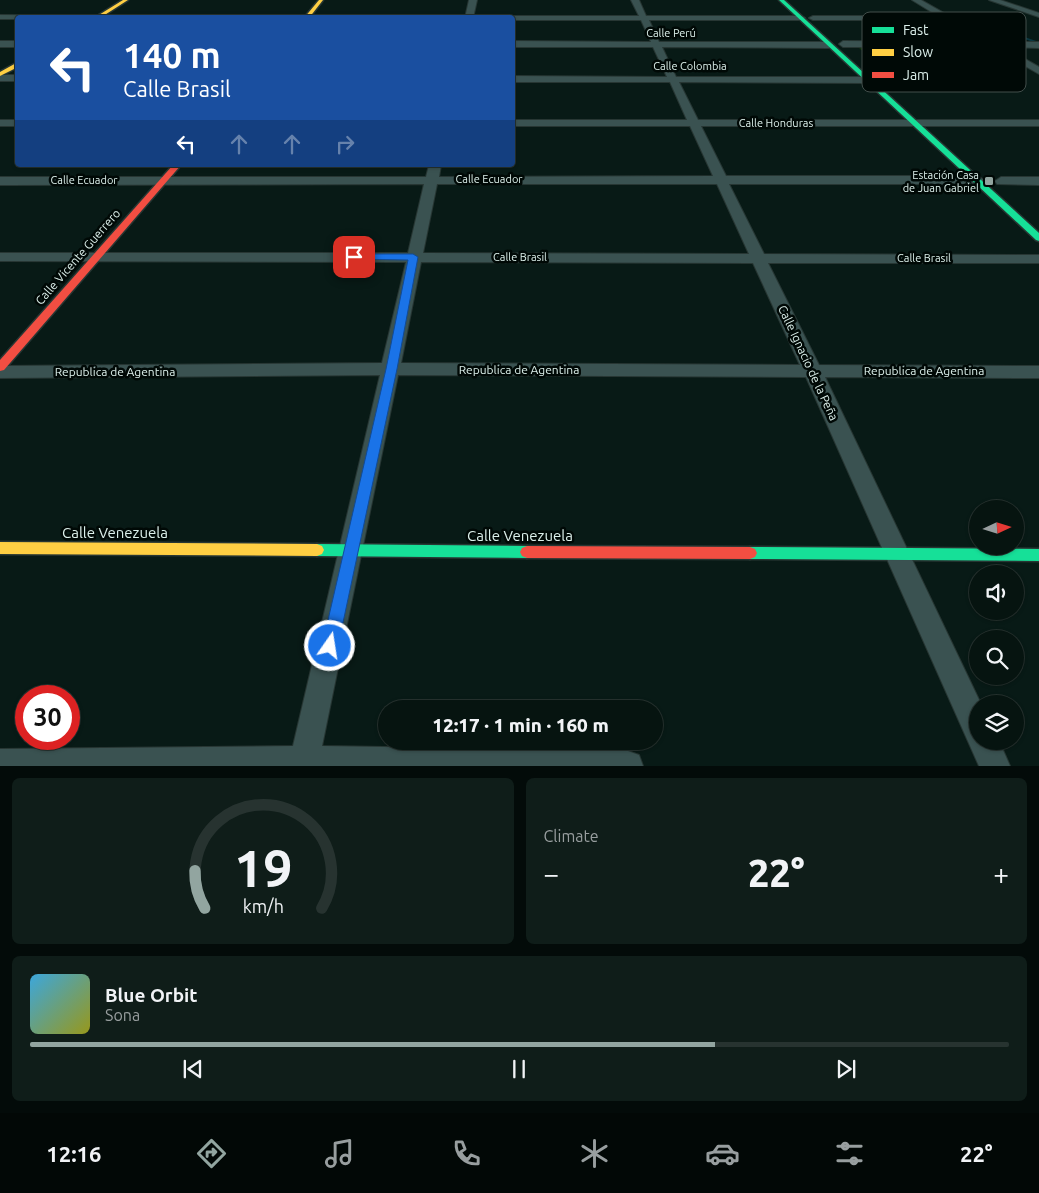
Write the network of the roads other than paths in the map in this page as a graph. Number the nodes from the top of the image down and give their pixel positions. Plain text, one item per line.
1 (126, 0) edge
2 (321, 0) edge
3 (473, 0) edge
4 (635, 0) edge
5 (781, 0) edge
6 (792, 0) edge
7 (916, 0) edge
8 (993, 0) edge
9 (939, 12) edge
10 (100, 15) edge
11 (308, 15) edge
12 (470, 15) edge
13 (1039, 15) edge
14 (0, 17) edge
15 (15, 17) edge
16 (515, 18) edge
17 (643, 18) junction
18 (801, 18) junction
19 (813, 18) junction
20 (862, 18) edge
21 (0, 44) edge
22 (15, 44) edge
23 (515, 44) edge
24 (843, 44) junction
25 (862, 44) edge
26 (657, 45) junction
27 (829, 45) junction
28 (1026, 45) edge
29 (1039, 45) edge
30 (862, 61) edge
31 (1026, 62) edge
32 (15, 66) edge
33 (1039, 70) edge
34 (0, 74) edge
35 (862, 75) edge
36 (0, 78) edge
37 (15, 78) edge
38 (515, 79) edge
39 (673, 79) junction
40 (862, 80) edge
41 (880, 92) edge
42 (919, 110) dead end
43 (914, 122) junction
44 (934, 122) junction
45 (0, 123) edge
46 (15, 123) edge
47 (515, 123) edge
48 (694, 123) junction
49 (1039, 123) edge
50 (949, 136) dead end
51 (175, 167) edge
52 (435, 167) edge
53 (998, 177) joint
54 (432, 179) junction
55 (164, 180) junction
56 (722, 180) junction
57 (978, 180) junction
58 (0, 181) edge
59 (1039, 181) edge
60 (1016, 194) dead end
61 (1039, 238) edge
62 (0, 257) edge
63 (97, 257) junction
64 (413, 257) junction
65 (758, 257) junction
66 (1039, 259) edge
67 (0, 367) edge
68 (392, 369) junction
69 (812, 370) junction
70 (0, 372) edge
71 (1039, 372) edge
72 (0, 548) edge
73 (351, 550) junction
74 (896, 554) junction
75 (1039, 555) edge
76 (969, 709) edge
77 (987, 750) edge
78 (304, 763) edge
79 (0, 764) edge
80 (628, 766) edge
81 (995, 766) edge

1 - 10 main road
2 - 11 main road
3 - 12 street
4 - 17 street, Calle Ignacio de la Peña
5 - 18 main road
6 - 19 main road
7 - 9 street
8 - 13 street
14 - 15 street
16 - 17 street
17 - 18 street
17 - 26 street, Calle Ignacio de la Peña
18 - 27 main road
19 - 20 street
19 - 24 main road
21 - 22 street
23 - 26 street, Calle Perú
24 - 25 street
24 - 30 main road
26 - 27 street, Calle Perú
26 - 39 street, Calle Ignacio de la Peña
27 - 35 main road
28 - 29 street
31 - 33 street
32 - 34 main road
36 - 37 street
38 - 39 street, Calle Colombia
39 - 40 street, Calle Colombia
39 - 48 street, Calle Ignacio de la Peña
41 - 43 main road
42 - 44 main road
43 - 44 street, Calle Honduras
43 - 48 street, Calle Honduras
43 - 57 main road
44 - 49 street, Calle Honduras
44 - 50 main road
45 - 46 street
47 - 48 street, Calle Honduras
48 - 56 street, Calle Ignacio de la Peña
51 - 55 main road, Calle Vicente Guerrero
52 - 54 street
53 - 59 street
53 - 60 main road
54 - 55 street, Calle Ecuador
54 - 56 street, Calle Ecuador
54 - 64 street
55 - 58 street, Calle Ecuador
55 - 63 main road, Calle Vicente Guerrero
56 - 57 street, Calle Ecuador
56 - 65 street, Calle Ignacio de la Peña
57 - 61 main road
62 - 63 street, Calle Brasil
63 - 64 street, Calle Brasil
63 - 67 main road, Calle Vicente Guerrero
64 - 65 street, Calle Brasil
64 - 68 street
65 - 66 street, Calle Brasil
65 - 69 street, Calle Ignacio de la Peña
68 - 69 street, Republica de Agentina
68 - 70 street, Republica de Agentina
68 - 73 street
69 - 71 street, Republica de Agentina
69 - 74 street, Calle Ignacio de la Peña
72 - 73 main road, Calle Venezuela
73 - 74 main road, Calle Venezuela
73 - 78 street
74 - 75 main road, Calle Venezuela
74 - 76 street, Calle Ignacio de la Peña
77 - 81 street
78 - 79 street
78 - 80 street

